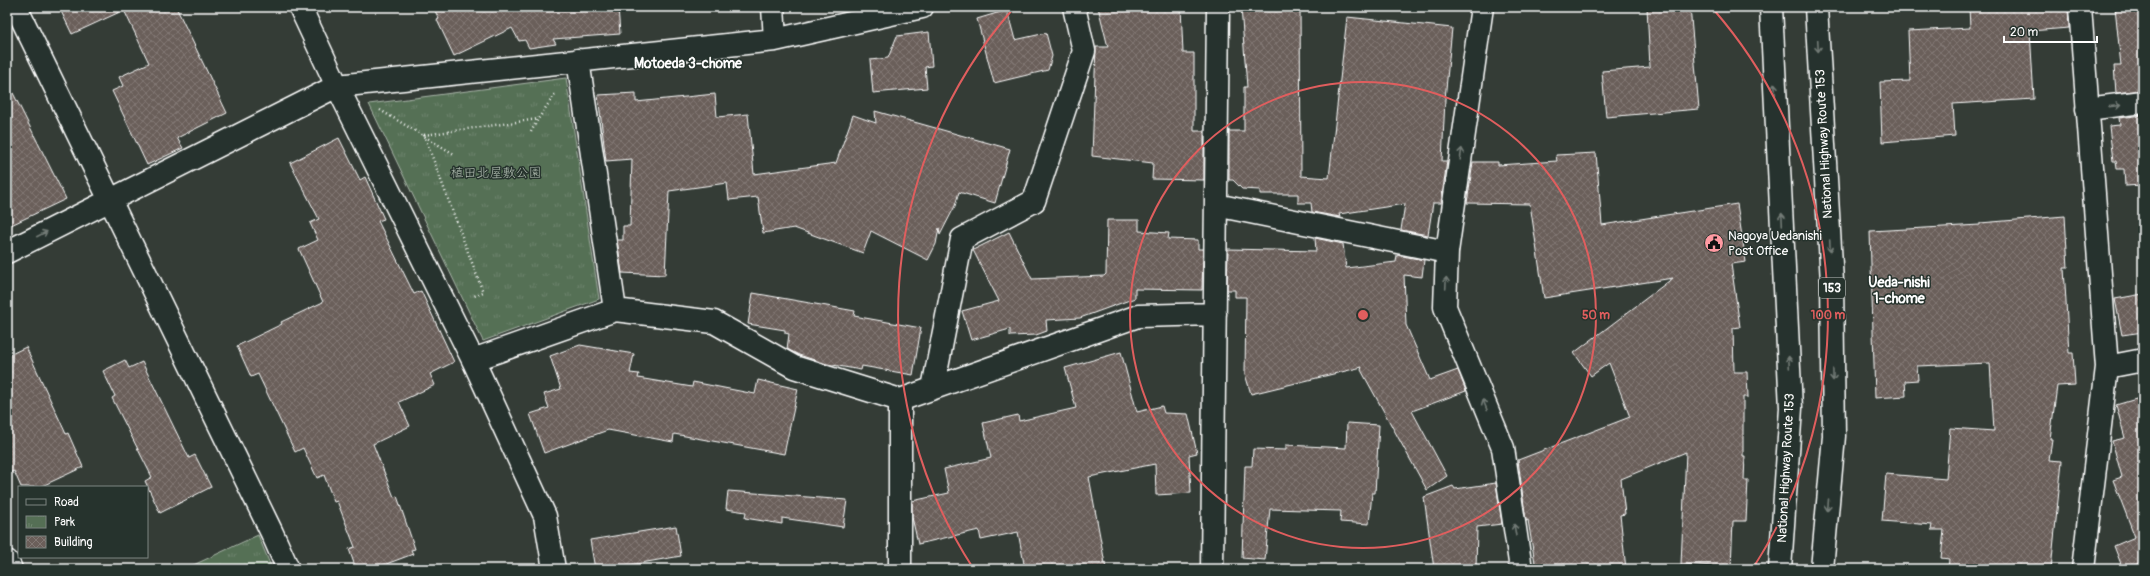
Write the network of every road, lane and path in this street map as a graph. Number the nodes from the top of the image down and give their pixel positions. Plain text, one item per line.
1 (16, 7) edge
2 (300, 7) edge
3 (773, 7) edge
4 (922, 7) edge
5 (1074, 7) edge
6 (1218, 7) edge
7 (1482, 7) edge
8 (1771, 7) edge
9 (1816, 7) edge
10 (2080, 7) edge
11 (774, 40) junction
12 (578, 60) junction
13 (337, 86) junction
14 (2143, 102) edge
15 (2087, 109) junction
16 (538, 119) junction
17 (531, 132) dead end
18 (424, 135) junction
19 (454, 154) dead end
20 (110, 200) junction
21 (1216, 205) junction
22 (7, 252) edge
23 (1447, 252) junction
24 (447, 308) junction
25 (616, 310) junction
26 (1215, 314) junction
27 (473, 360) junction
28 (2143, 360) edge
29 (2107, 367) junction
30 (933, 388) junction
31 (900, 400) junction
32 (7, 561) edge
33 (11, 569) edge
34 (288, 569) edge
35 (554, 569) edge
36 (900, 569) edge
37 (1212, 569) edge
38 (1521, 569) edge
39 (1780, 569) edge
40 (1822, 569) edge
41 (2083, 569) edge

1 - 20 main road
2 - 13 main road
3 - 11 main road
4 - 11 main road
5 - 30 main road
6 - 21 main road
23 -> 7 main road
39 -> 8 main road, National Highway Route 153
9 -> 40 main road, National Highway Route 153 / 153
10 - 15 main road
11 - 12 main road
12 - 13 main road
12 - 16 path
12 - 25 main road
13 - 20 main road
13 - 24 main road
15 -> 14 main road
15 - 29 main road
16 - 17 path
16 - 18 path
18 - 19 path
18 - 24 path
22 -> 20 main road
20 - 34 main road
21 - 23 main road
21 - 26 main road
38 -> 23 main road
24 - 27 main road
25 - 27 main road
25 - 31 main road
26 - 30 main road
26 - 37 main road
27 - 35 main road
28 - 29 main road
29 - 41 main road
30 - 31 main road
31 - 36 main road
32 - 33 main road

